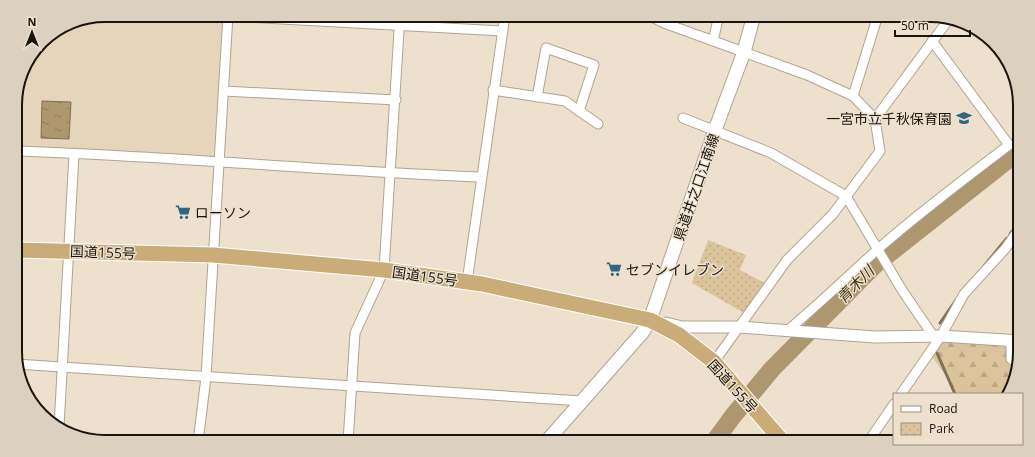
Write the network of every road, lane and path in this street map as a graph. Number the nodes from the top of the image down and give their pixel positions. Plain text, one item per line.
1 (228, 22) edge
2 (343, 22) edge
3 (504, 22) edge
4 (662, 22) edge
5 (717, 22) edge
6 (752, 22) edge
7 (876, 22) edge
8 (945, 24) edge
9 (400, 25) junction
10 (502, 30) junction
11 (712, 41) junction
12 (932, 41) junction
13 (744, 52) junction
14 (493, 90) junction
15 (224, 91) junction
16 (853, 96) junction
17 (537, 97) junction
18 (396, 100) junction
19 (579, 111) junction
20 (683, 118) dead end
21 (875, 119) junction
22 (598, 124) dead end
23 (715, 130) junction
24 (22, 151) edge
25 (74, 154) junction
26 (218, 161) junction
27 (391, 174) junction
28 (481, 177) junction
29 (846, 196) junction
30 (1013, 238) edge
31 (878, 249) junction
32 (22, 250) edge
33 (68, 252) junction
34 (213, 255) junction
35 (384, 270) junction
36 (466, 282) junction
37 (650, 320) junction
38 (739, 327) junction
39 (791, 331) junction
40 (937, 336) junction
41 (1013, 340) edge
42 (1013, 350) edge
43 (1013, 360) edge
44 (714, 362) junction
45 (23, 364) edge
46 (63, 367) junction
47 (206, 378) junction
48 (351, 386) junction
49 (902, 393) edge
50 (582, 401) junction
51 (893, 405) edge
52 (59, 422) edge
53 (199, 435) edge
54 (348, 435) edge
55 (552, 435) edge
56 (777, 435) edge
57 (873, 435) edge

1 - 15 street
2 - 9 street
3 - 10 street
4 - 11 street
5 - 11 street
6 - 13 main road, 県道井之口江南線
7 - 16 street
8 - 12 street
9 - 10 street
9 - 18 street
10 - 14 street
11 - 13 street
12 - 21 street
12 - 31 street
13 - 16 street
13 - 23 main road, 県道井之口江南線
14 - 17 street
14 - 28 street
15 - 18 street
15 - 26 street
16 - 21 street
17 - 19 street
17 - 19 street
18 - 27 street
19 - 22 street
20 - 23 street
21 - 29 street
23 - 29 street
23 - 37 main road, 県道井之口江南線
24 - 25 street
25 - 26 street
25 - 33 street
26 - 27 street
26 - 34 street
27 - 28 street
27 - 35 street
28 - 36 street
29 - 31 street
29 - 38 street
30 - 40 street
31 - 39 street
31 - 40 street
32 - 33 highway, 国道155号
33 - 34 highway, 国道155号
33 - 46 street
34 - 35 highway, 国道155号
34 - 47 street
35 - 36 highway, 国道155号
35 - 48 street
36 - 37 highway, 国道155号
37 - 38 street
37 - 44 highway, 国道155号
37 - 50 main road, 県道井之口江南線
38 - 39 street
38 - 44 street
39 - 40 street
40 - 41 street
40 - 49 street
42 - 43 street
44 - 56 highway, 国道155号
45 - 46 street
46 - 47 street
46 - 52 street
47 - 48 street
47 - 53 street
48 - 50 street
48 - 54 street
50 - 55 main road, 県道井之口江南線
51 - 57 street

